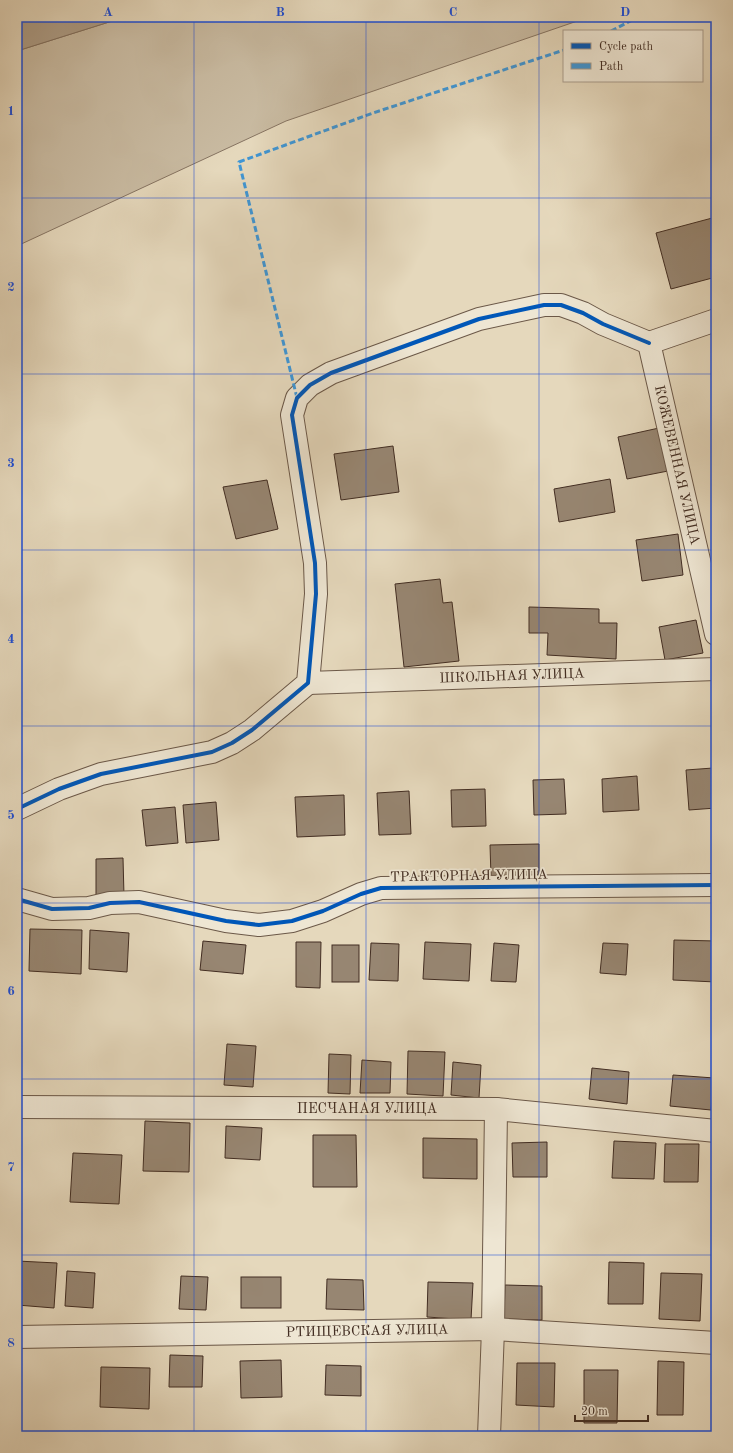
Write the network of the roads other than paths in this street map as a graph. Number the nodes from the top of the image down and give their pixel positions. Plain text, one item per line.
1 (716, 320) edge
2 (649, 344) junction
3 (716, 634) edge
4 (716, 669) edge
5 (308, 683) junction
6 (17, 809) edge
7 (716, 885) edge
8 (17, 899) edge
9 (17, 1106) edge
10 (496, 1109) junction
11 (716, 1131) edge
12 (493, 1329) junction
13 (17, 1337) edge
14 (716, 1343) edge
15 (489, 1436) edge

1 - 2 street
2 - 3 street, КОЖЕВЕННАЯ УЛИЦА
2 - 5 street
4 - 5 street, ШКОЛЬНАЯ УЛИЦА
5 - 6 street
7 - 8 street, ТРАКТОРНАЯ УЛИЦА
9 - 10 street, ПЕСЧАНАЯ УЛИЦА
10 - 11 street, ПЕСЧАНАЯ УЛИЦА
10 - 12 street
12 - 13 street, РТИЩЕВСКАЯ УЛИЦА
12 - 14 street, РТИЩЕВСКАЯ УЛИЦА
12 - 15 street

